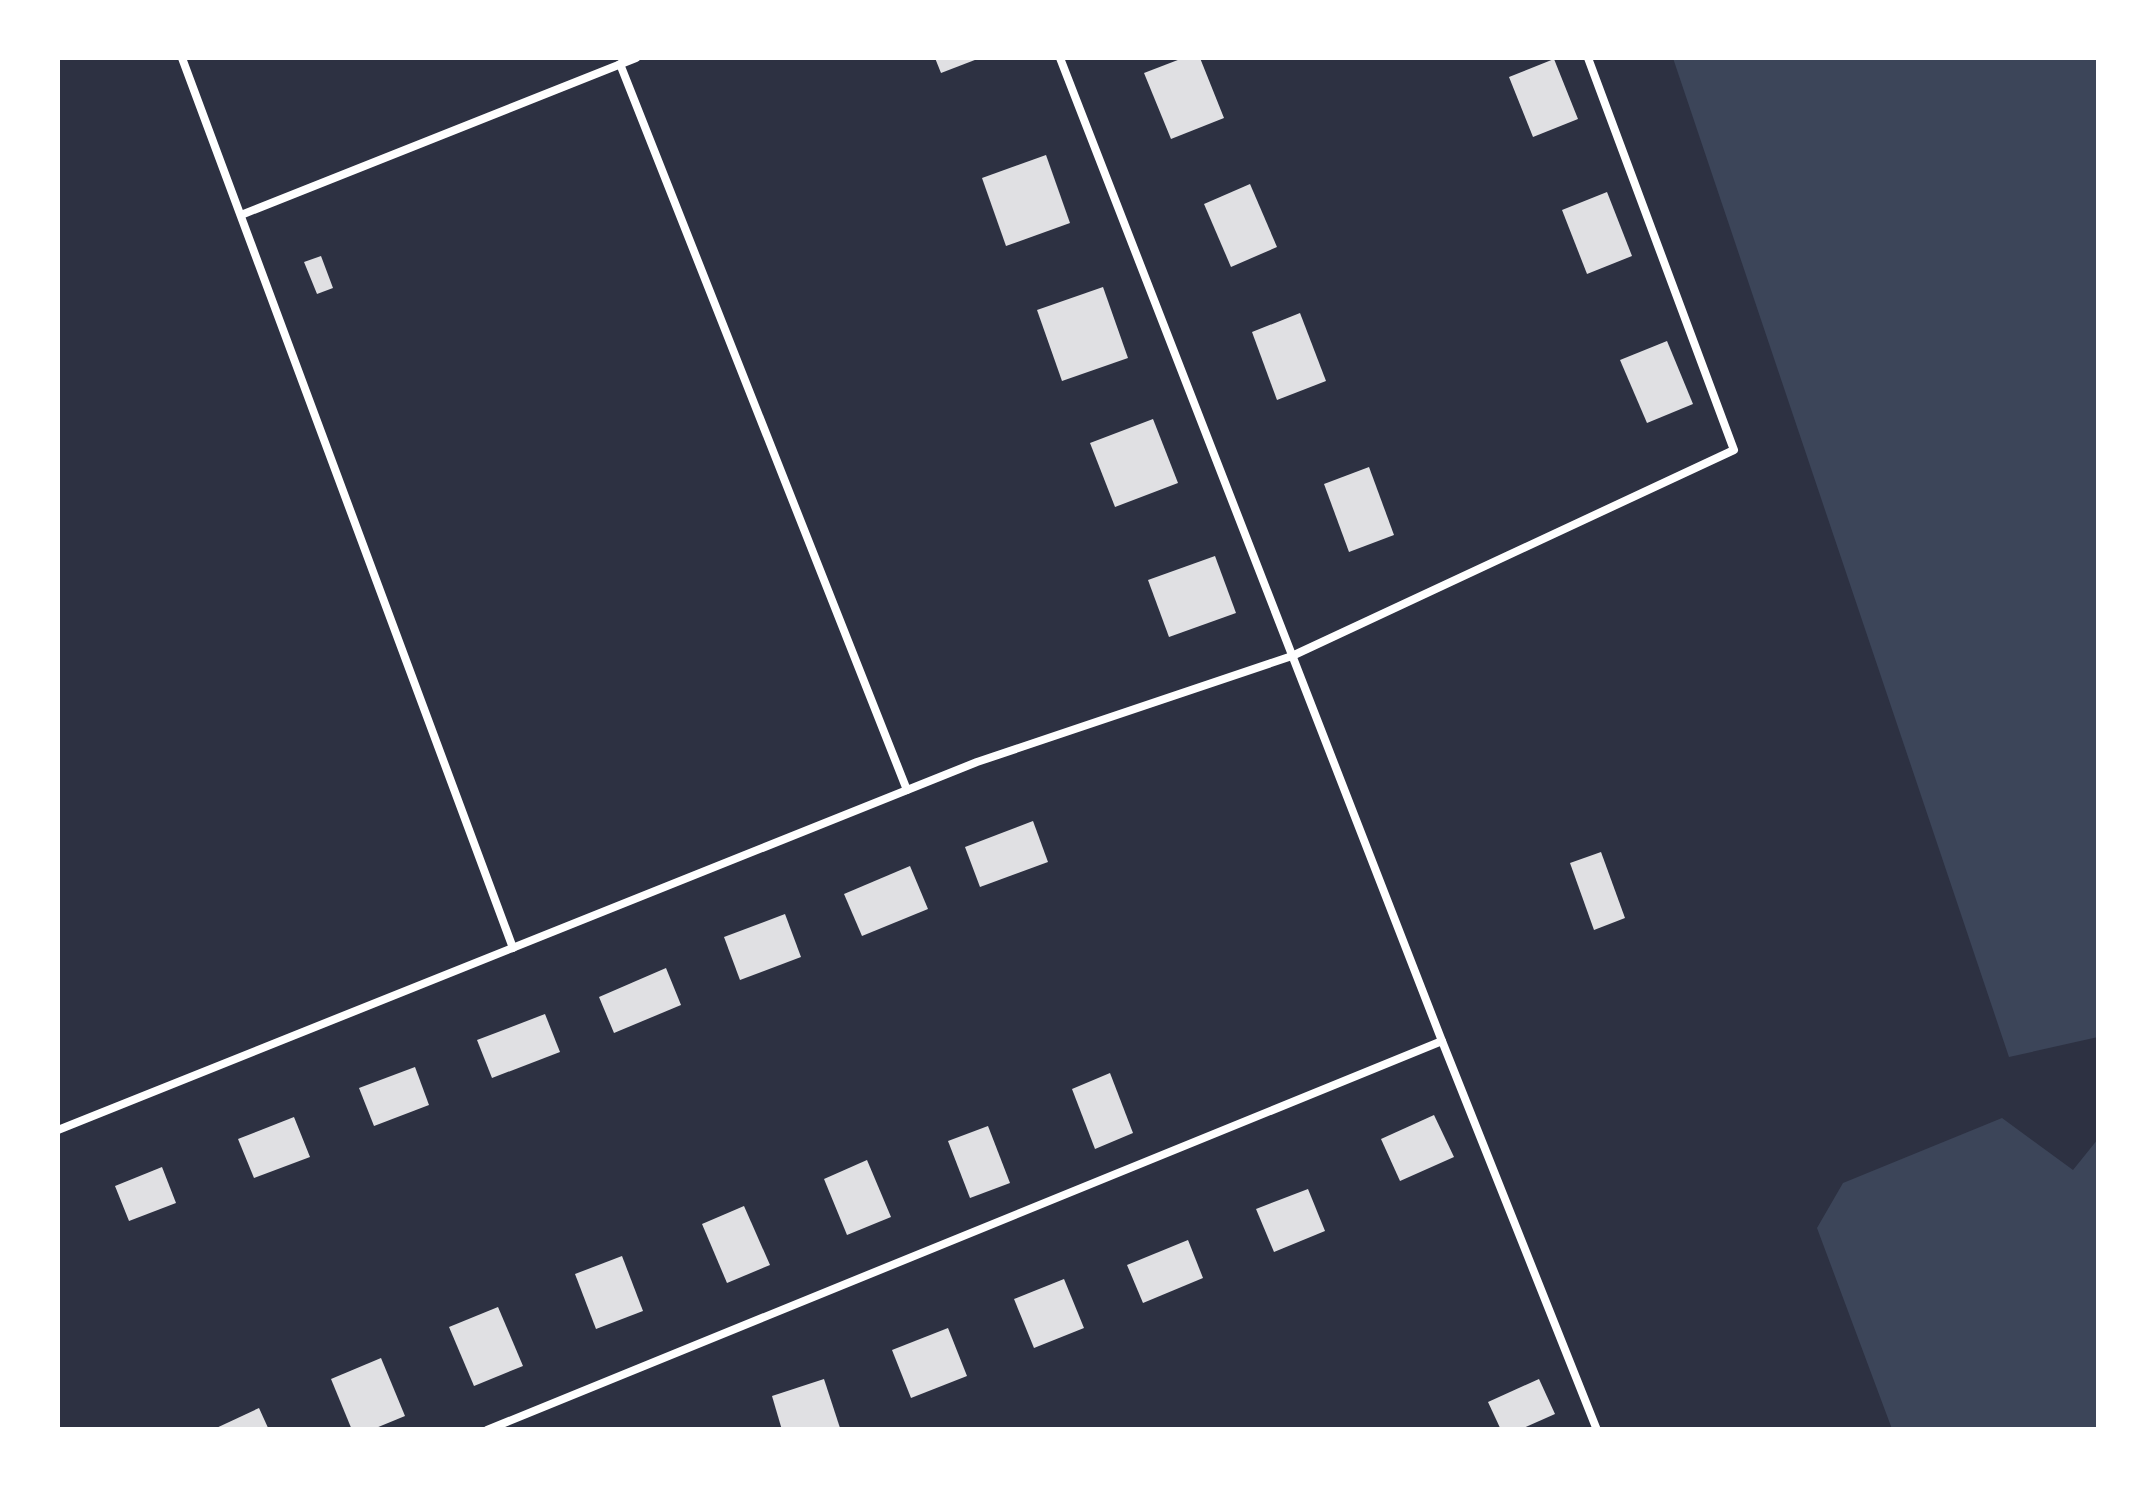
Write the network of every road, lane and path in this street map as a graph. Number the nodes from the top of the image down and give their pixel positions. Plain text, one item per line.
1 (182, 58) edge
2 (636, 58) edge
3 (1060, 58) edge
4 (1588, 58) edge
5 (620, 64) junction
6 (241, 215) junction
7 (1292, 656) junction
8 (907, 790) junction
9 (513, 948) junction
10 (1442, 1041) junction
11 (58, 1130) edge
12 (487, 1430) edge
13 (1597, 1430) edge

1 - 6 lane
2 - 5 lane
3 - 7 lane
4 - 7 lane
5 - 6 lane
5 - 8 lane
6 - 9 lane
7 - 8 lane
7 - 10 lane
8 - 9 lane
9 - 11 lane
10 - 12 lane
10 - 13 lane

